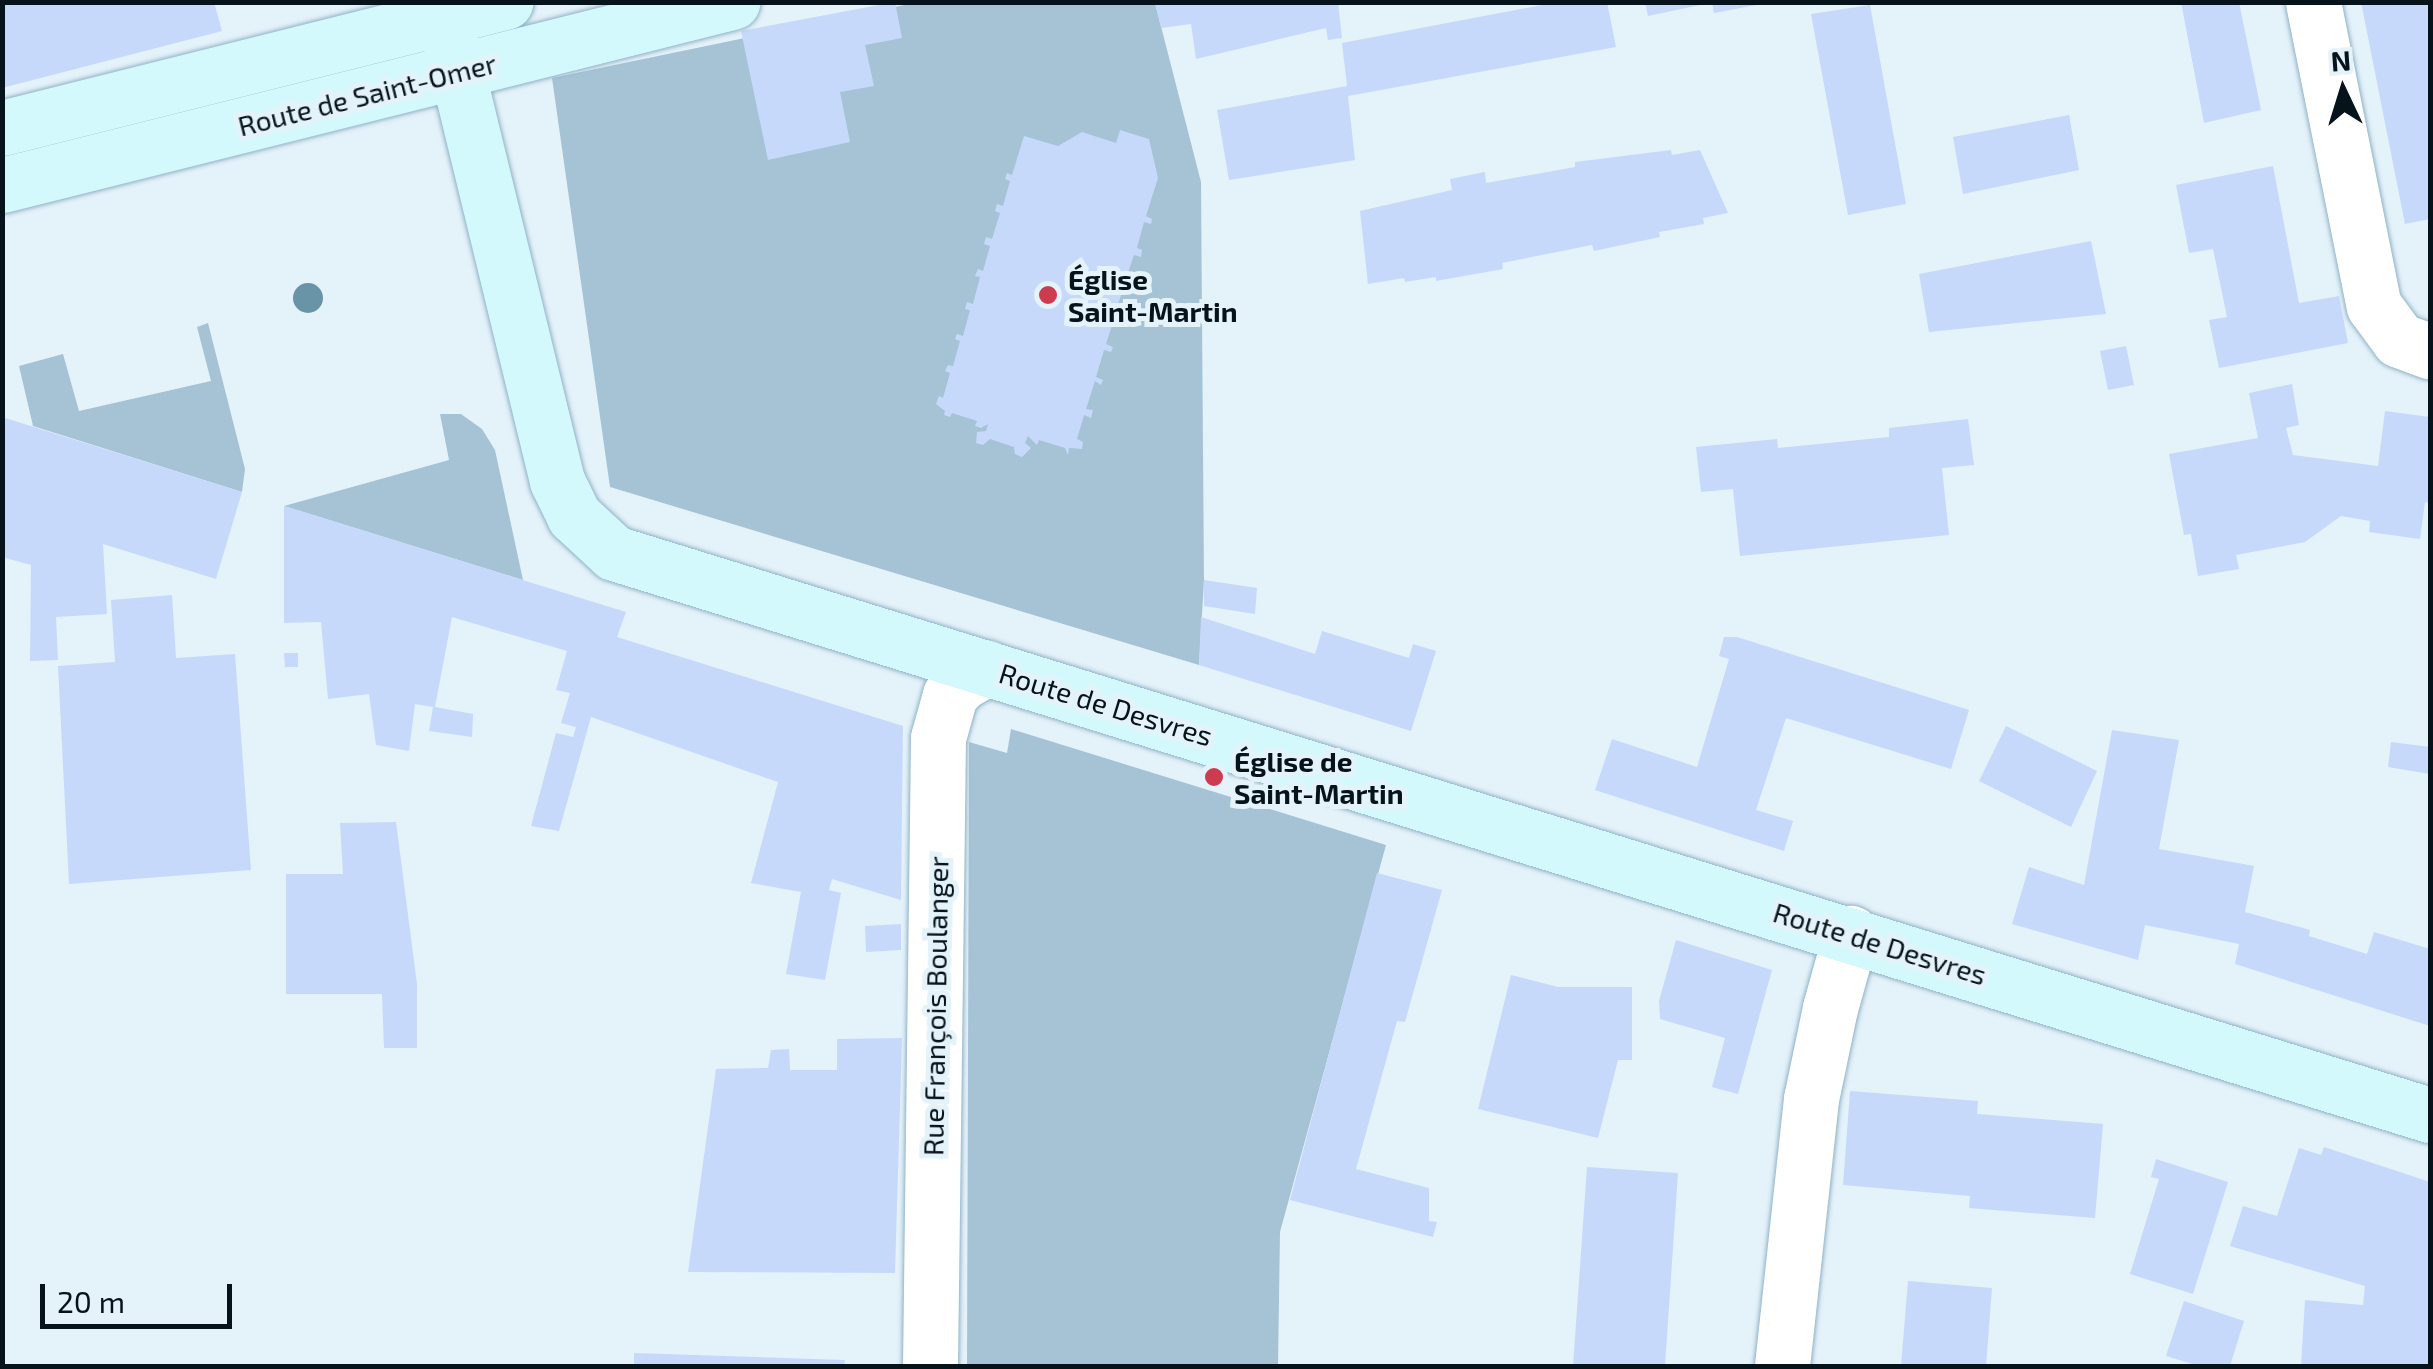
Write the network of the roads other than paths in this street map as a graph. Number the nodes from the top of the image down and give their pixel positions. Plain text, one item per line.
1 (732, 2) edge
2 (2313, 2) edge
3 (502, 3) edge
4 (444, 17) junction
5 (515, 58) junction
6 (458, 71) junction
7 (2, 128) edge
8 (2, 186) edge
9 (2430, 351) edge
10 (987, 668) junction
11 (1851, 933) junction
12 (2430, 1115) edge
13 (930, 1366) edge
14 (1782, 1366) edge

1 - 5 street, Route de Saint-Omer
2 - 9 street
3 - 4 street, Route de Saint-Omer
3 - 5 street
4 - 6 street, Route de Desvres
4 - 7 street, Route de Saint-Omer
5 - 6 street, Route de Saint-Omer
6 - 8 street, Route de Saint-Omer
6 - 10 street, Route de Desvres
10 - 11 street, Route de Desvres
10 - 13 street, Rue François Boulanger
11 - 12 street, Route de Desvres
11 - 14 street

